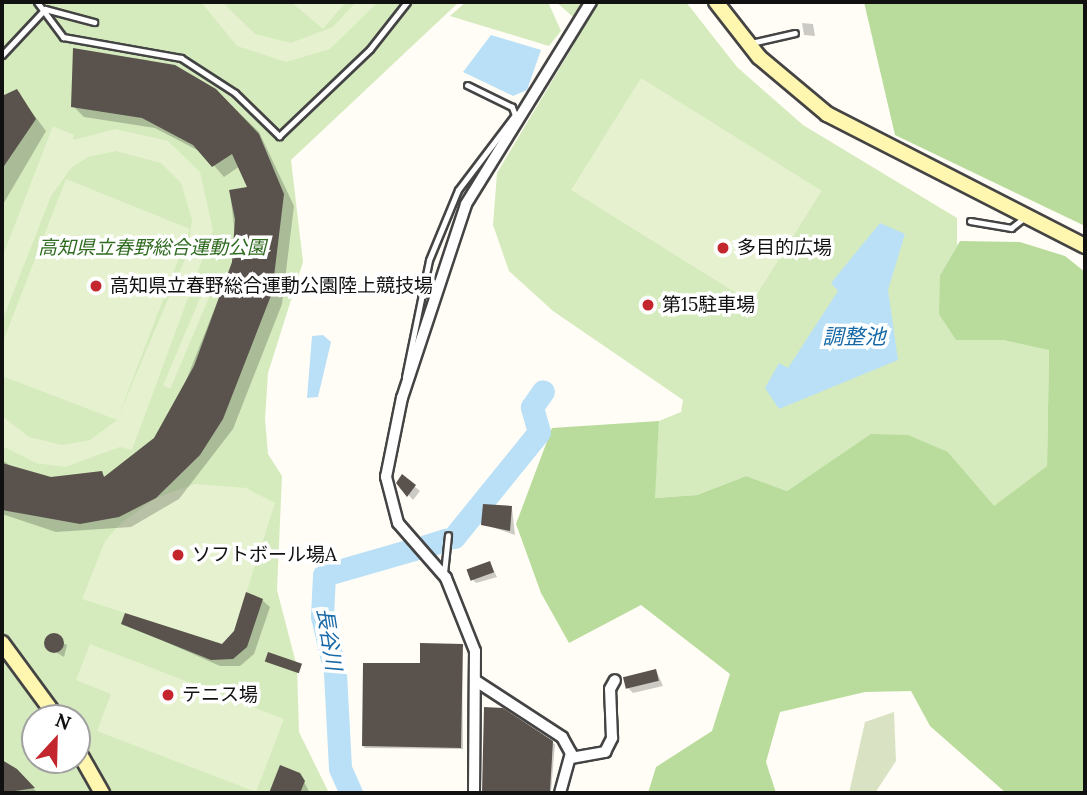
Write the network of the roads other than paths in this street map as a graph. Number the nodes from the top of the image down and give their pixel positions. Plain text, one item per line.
1 (37, 2) edge
2 (407, 2) edge
3 (592, 2) edge
4 (716, 2) edge
5 (45, 9) junction
6 (94, 22) dead end
7 (796, 33) dead end
8 (748, 44) junction
9 (2, 55) edge
10 (467, 85) dead end
11 (1025, 215) junction
12 (970, 221) dead end
13 (1085, 246) edge
14 (405, 391) junction
15 (448, 535) dead end
16 (444, 576) junction
17 (2, 643) edge
18 (615, 680) dead end
19 (476, 681) junction
20 (47, 704) edge
21 (571, 758) junction
22 (91, 774) edge
23 (102, 793) edge
24 (474, 793) edge
25 (560, 793) edge

1 - 5 lane
2 - 5 lane
3 - 14 street
4 - 8 street
5 - 6 lane
5 - 9 lane
7 - 8 lane
8 - 11 street
10 - 14 lane
11 - 12 lane
11 - 13 street
14 - 16 street
15 - 16 lane
16 - 19 street
17 - 20 street
18 - 21 street
19 - 21 street
19 - 24 street
21 - 25 street
22 - 23 street

